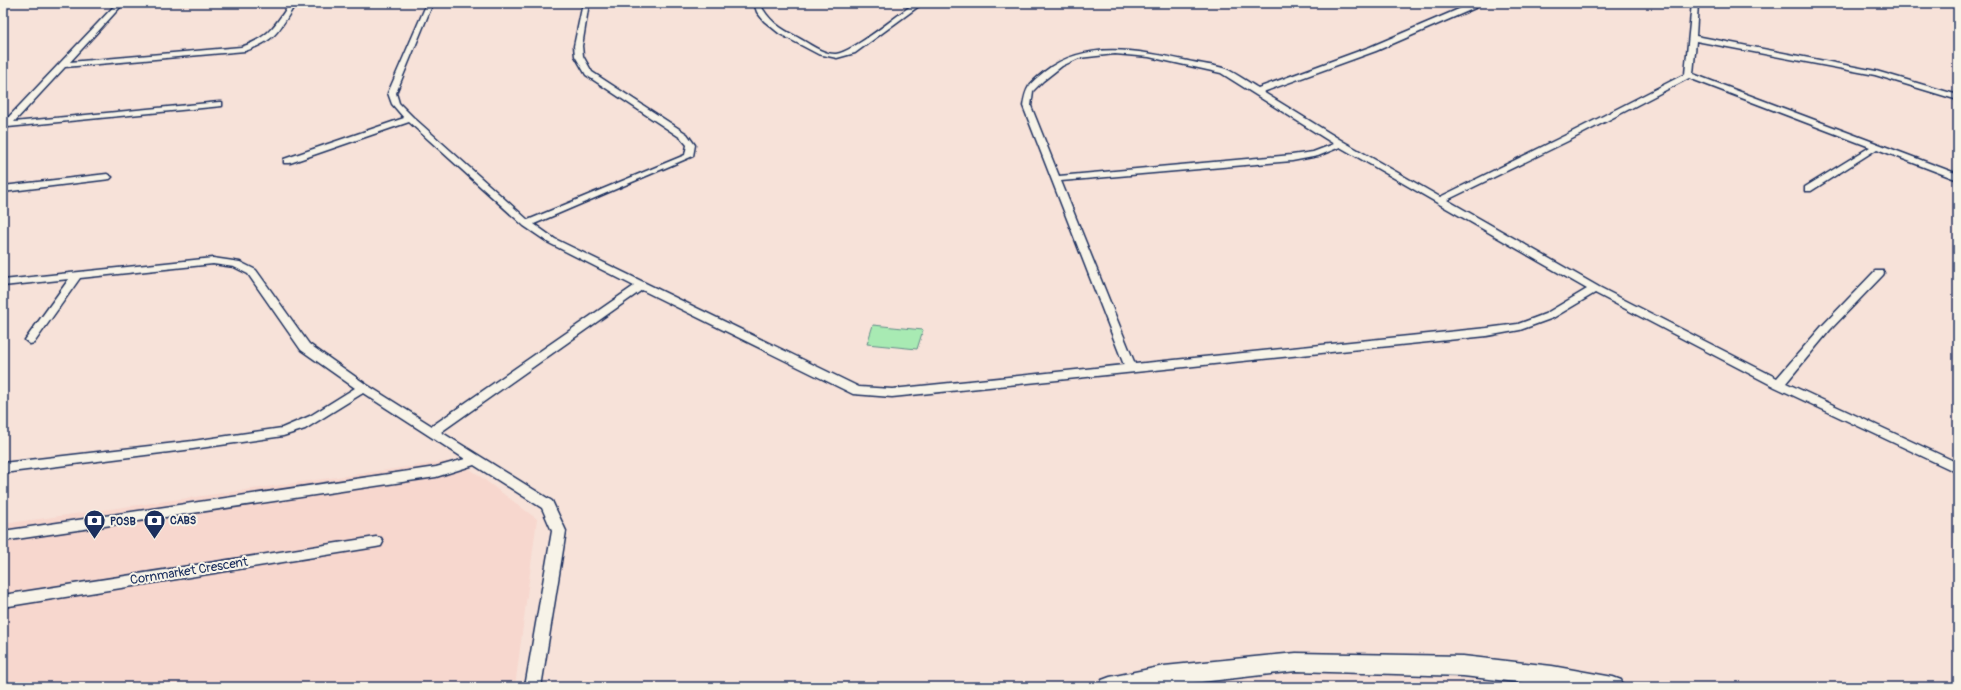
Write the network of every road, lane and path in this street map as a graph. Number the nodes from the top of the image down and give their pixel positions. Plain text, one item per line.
1 (121, 3) edge
2 (293, 3) edge
3 (430, 3) edge
4 (586, 3) edge
5 (757, 3) edge
6 (920, 3) edge
7 (1477, 3) edge
8 (1695, 3) edge
9 (1693, 38) junction
10 (62, 65) junction
11 (1689, 74) junction
12 (1258, 91) junction
13 (1958, 98) edge
14 (219, 104) dead end
15 (410, 119) junction
16 (4, 126) edge
17 (1341, 144) junction
18 (1876, 146) junction
19 (286, 161) dead end
20 (107, 177) dead end
21 (1958, 177) edge
22 (1057, 179) junction
23 (3, 189) edge
24 (1808, 189) dead end
25 (1440, 200) junction
26 (527, 224) junction
27 (1879, 273) dead end
28 (78, 274) junction
29 (3, 283) edge
30 (642, 285) junction
31 (1595, 289) junction
32 (30, 340) dead end
33 (1131, 370) junction
34 (1779, 384) junction
35 (362, 388) junction
36 (432, 432) junction
37 (475, 460) junction
38 (3, 468) edge
39 (1958, 468) edge
40 (3, 536) edge
41 (376, 542) dead end
42 (3, 601) edge
43 (533, 687) edge
44 (1110, 687) edge
45 (1614, 687) edge

1 - 10 street
2 - 10 street
3 - 15 street
4 - 26 street
5 - 6 street
7 - 12 street
8 - 9 street
9 - 11 street
9 - 13 street
10 - 16 street
11 - 18 street
11 - 25 street
12 - 17 street
12 - 22 street
14 - 16 street
15 - 19 street
15 - 26 street
17 - 22 street
17 - 25 street
18 - 21 street
18 - 24 street
20 - 23 street
22 - 33 street
25 - 31 street
26 - 30 street
27 - 34 street
28 - 29 street
28 - 32 street
28 - 35 street
30 - 33 street
30 - 36 street
31 - 33 street
31 - 34 street
34 - 39 street
35 - 36 street
35 - 38 street
36 - 37 street
37 - 40 street
37 - 43 street
41 - 42 street, Cornmarket Crescent
44 - 45 street

